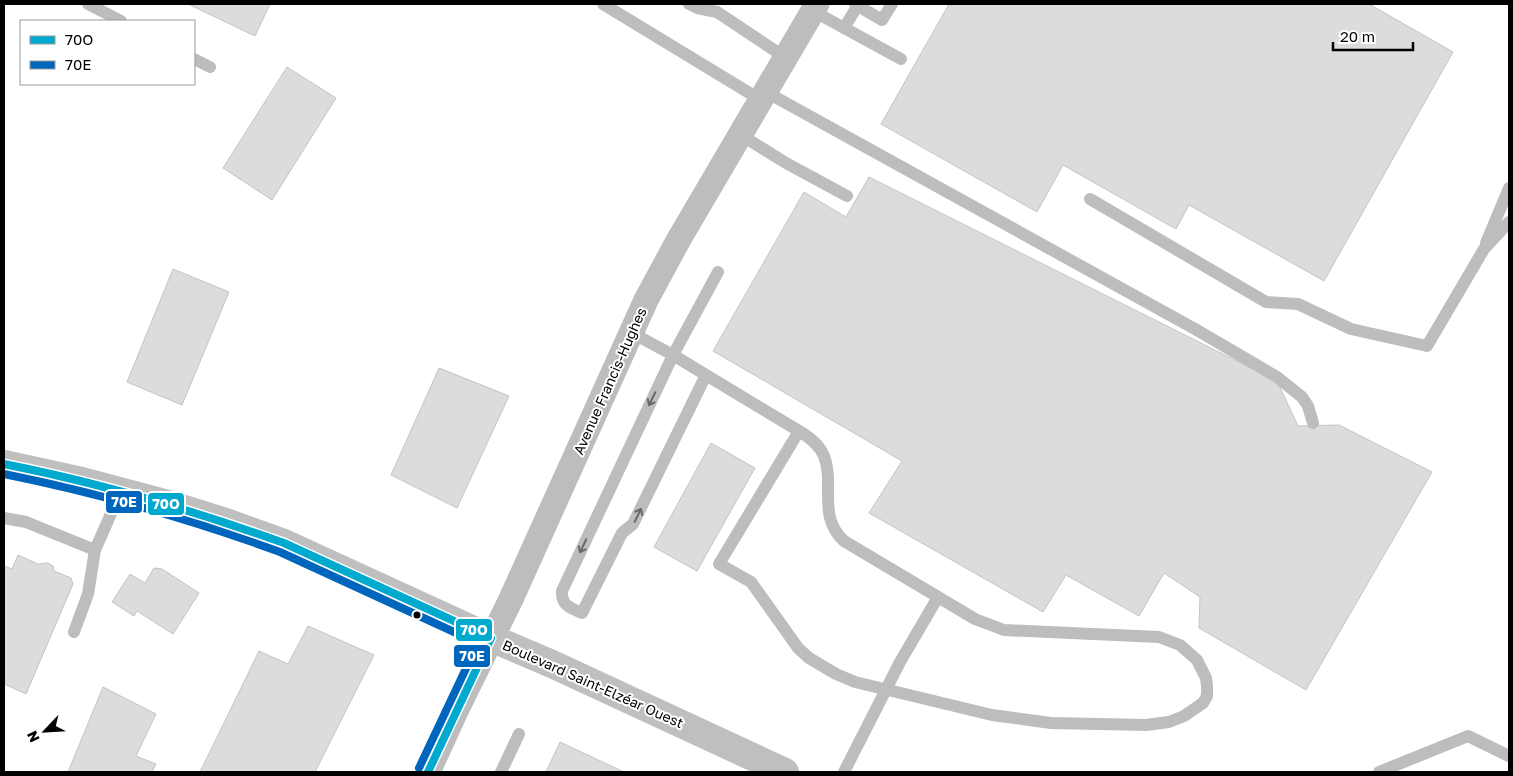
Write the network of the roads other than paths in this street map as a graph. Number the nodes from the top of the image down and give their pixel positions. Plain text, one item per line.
1 (88, 4) edge
2 (603, 4) edge
3 (689, 4) edge
4 (857, 4) edge
5 (892, 4) edge
6 (719, 8) edge
7 (815, 8) edge
8 (119, 20) edge
9 (844, 28) junction
10 (786, 58) junction
11 (901, 59) dead end
12 (195, 60) edge
13 (210, 68) dead end
14 (764, 96) junction
15 (741, 135) junction
16 (1509, 188) edge
17 (847, 196) dead end
18 (1090, 199) dead end
19 (1509, 222) edge
20 (1484, 249) junction
21 (718, 272) dead end
22 (632, 333) junction
23 (673, 355) junction
24 (706, 375) junction
25 (1313, 423) dead end
26 (799, 431) junction
27 (4, 464) edge
28 (121, 491) junction
29 (4, 518) edge
30 (95, 550) junction
31 (938, 597) junction
32 (74, 632) dead end
33 (491, 638) junction
34 (886, 690) junction
35 (519, 734) dead end
36 (1509, 756) edge
37 (428, 772) edge
38 (501, 772) edge
39 (785, 772) edge
40 (844, 772) edge
41 (1379, 772) edge

1 - 8 lane
2 - 14 lane
3 - 6 lane
4 - 5 lane
4 - 9 lane
6 - 10 lane
7 - 9 lane
7 - 10 street, Avenue Francis-Hughes
9 - 11 lane
10 - 14 street, Avenue Francis-Hughes
12 - 13 lane
14 - 15 street, Avenue Francis-Hughes
14 - 25 lane
15 - 17 lane
15 - 22 street, Avenue Francis-Hughes
16 - 20 lane
18 - 20 lane
19 - 20 lane
21 - 23 lane
22 - 23 lane
22 - 33 street, Avenue Francis-Hughes
23 - 24 lane
23 -> 24 lane
24 - 26 lane
26 - 31 lane
26 - 34 lane
27 - 28 street, Boulevard Saint-Elzéar Ouest
28 - 30 lane
28 - 33 street, Boulevard Saint-Elzéar Ouest
29 - 30 lane
30 - 32 lane
31 - 34 lane
31 - 34 lane
33 - 37 street, Avenue Francis-Hughes
33 - 39 street, Boulevard Saint-Elzéar Ouest
34 - 40 lane
35 - 38 lane
36 - 41 lane

